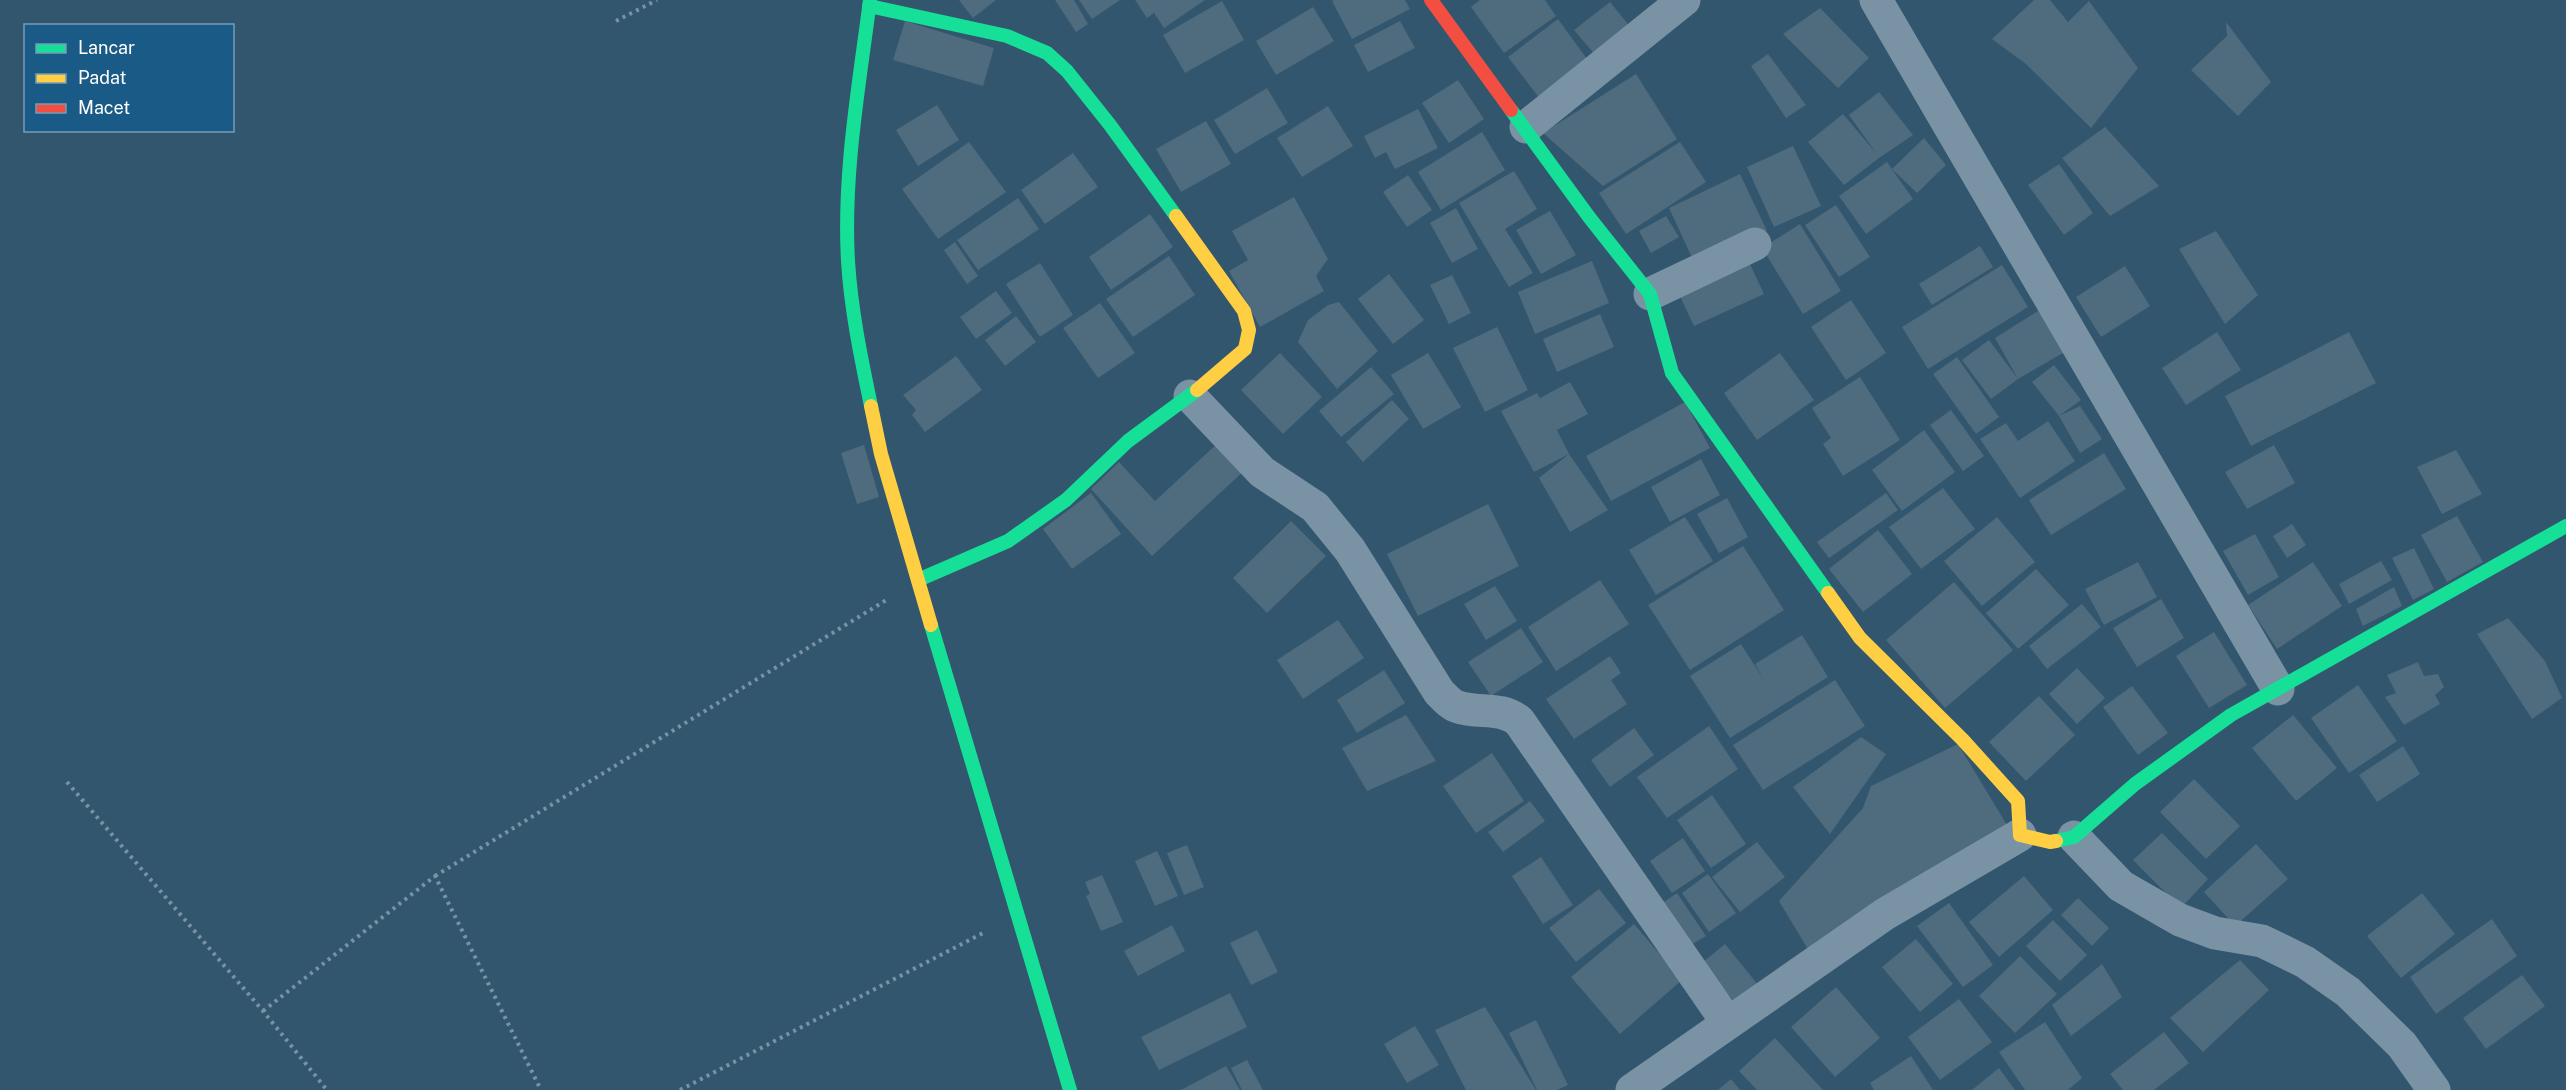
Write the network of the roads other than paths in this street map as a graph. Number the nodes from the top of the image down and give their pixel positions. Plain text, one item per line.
1 (1684, 0) edge
2 (1876, 0) edge
3 (1435, 2) edge
4 (869, 3) edge
5 (1526, 128) junction
6 (1755, 244) dead end
7 (1650, 294) junction
8 (1190, 396) junction
9 (2566, 526) edge
10 (918, 580) junction
11 (2278, 689) junction
12 (2020, 835) junction
13 (2074, 837) junction
14 (1727, 1022) junction
15 (1070, 1090) edge
16 (1632, 1090) edge
17 (2434, 1090) edge

1 - 5 street
2 - 11 street
3 - 5 street
4 - 8 street
4 - 10 street
5 - 7 street
6 - 7 street
7 - 12 street
8 - 10 street
8 - 14 street
9 - 11 street
10 - 15 street
11 - 13 street
12 - 13 street
12 - 14 street
13 - 17 street
14 - 16 street

